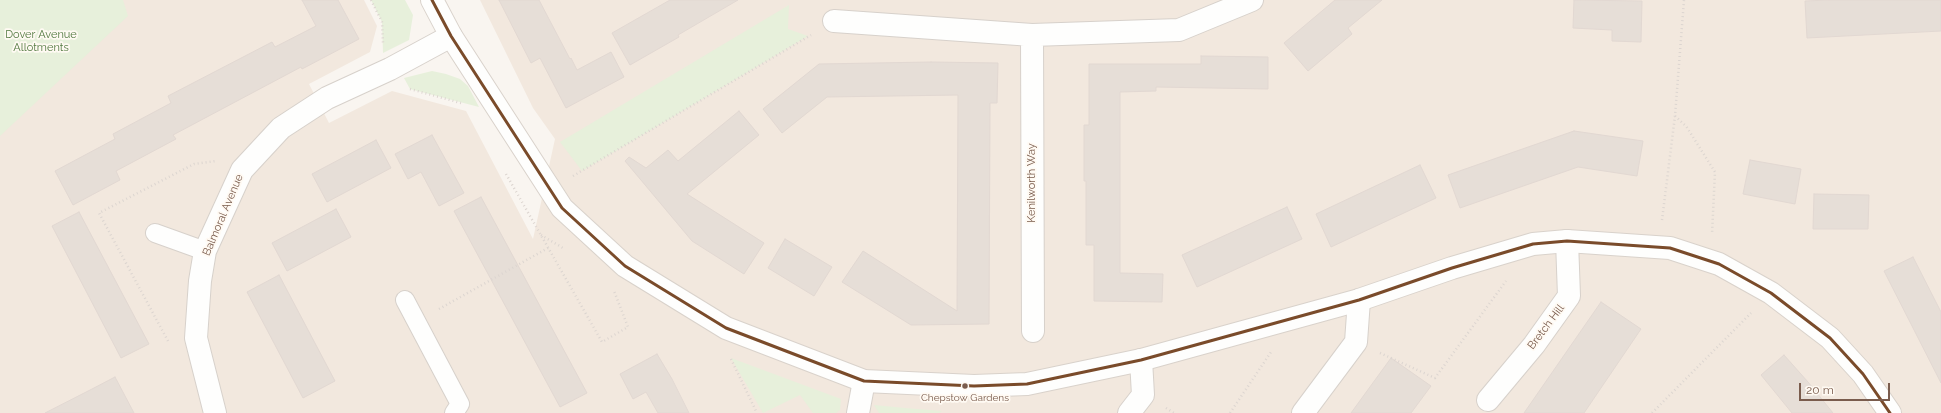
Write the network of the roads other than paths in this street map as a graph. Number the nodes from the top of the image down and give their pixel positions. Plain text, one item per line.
1 (432, 0) edge
2 (1252, 0) edge
3 (834, 21) road end
4 (1032, 35) junction
5 (451, 36) junction
6 (155, 233) dead end
7 (1567, 241) junction
8 (205, 252) junction
9 (405, 300) dead end
10 (1359, 300) junction
11 (1033, 331) dead end
12 (1141, 360) junction
13 (864, 381) junction
14 (1488, 400) dead end
15 (460, 410) edge
16 (212, 412) edge
17 (858, 413) edge
18 (1129, 413) edge
19 (1303, 413) edge
20 (1890, 413) edge

1 - 5 street
2 - 4 street
3 - 4 street
4 - 11 street, Kenilworth Way
5 - 8 street, Balmoral Avenue
5 - 13 street
6 - 8 lane
7 - 10 street
7 - 14 street, Bretch Hill
7 - 20 street
8 - 16 street, Balmoral Avenue
9 - 15 lane
10 - 12 street
10 - 19 street
12 - 13 street
12 - 18 street
13 - 17 street

